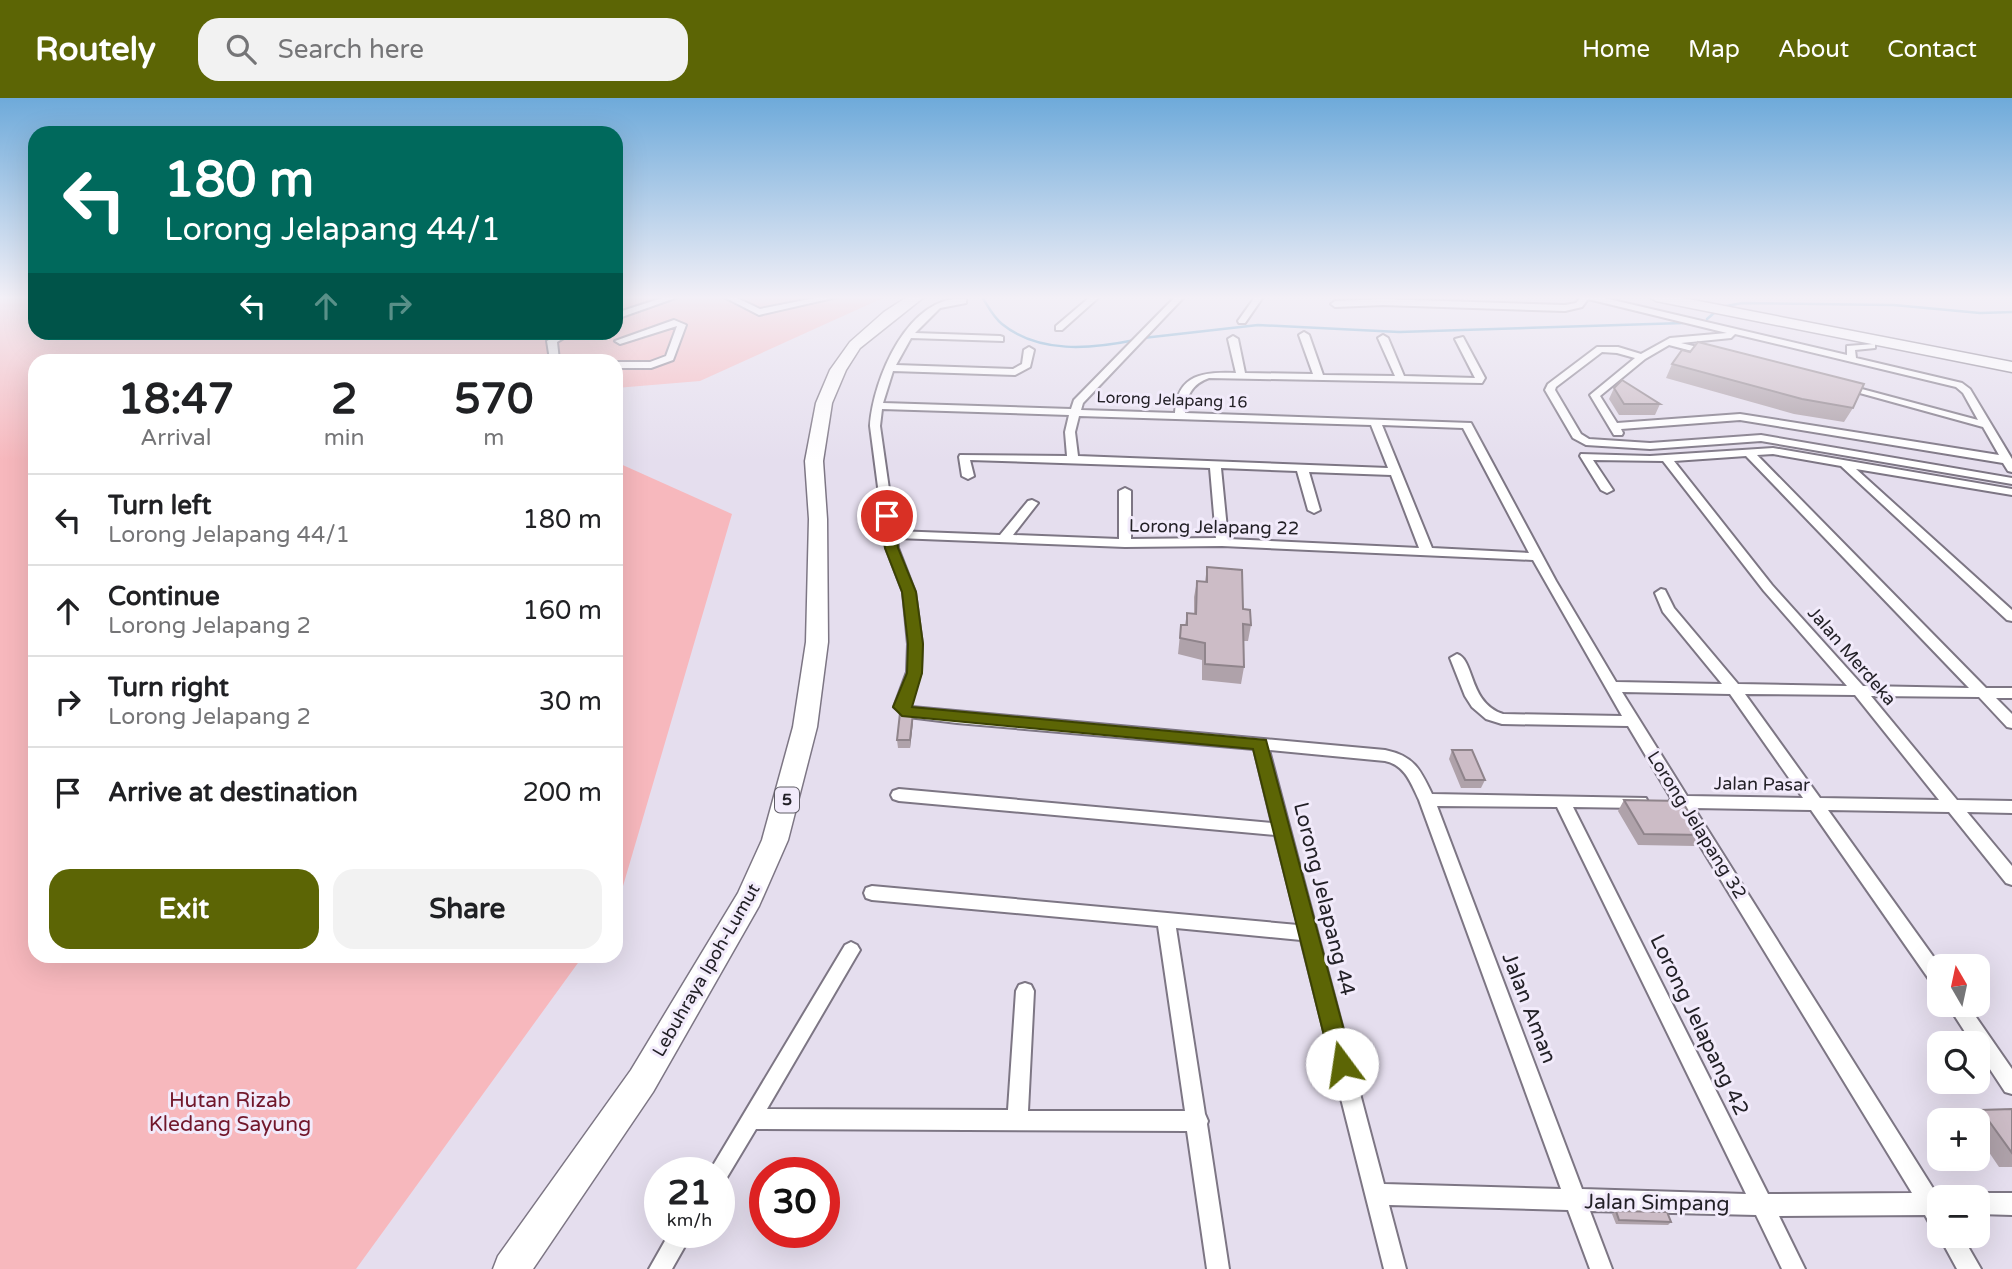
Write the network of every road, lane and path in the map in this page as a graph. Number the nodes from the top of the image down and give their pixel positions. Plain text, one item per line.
1 (673, 352) edge
2 (850, 352) edge
3 (900, 352) edge
4 (1029, 352) edge
5 (1127, 352) edge
6 (1236, 352) edge
7 (1310, 352) edge
8 (1389, 352) edge
9 (1466, 352) edge
10 (1597, 352) edge
11 (1624, 352) edge
12 (1651, 352) edge
13 (1707, 352) edge
14 (1821, 352) edge
15 (1851, 352) edge
16 (1907, 352) edge
17 (1908, 352) edge
18 (1937, 352) edge
19 (1721, 355) edge
20 (2012, 356) edge
21 (1642, 357) junction
22 (1852, 359) junction
23 (623, 365) edge
24 (890, 368) junction
25 (2011, 374) edge
26 (1241, 375) junction
27 (1319, 378) junction
28 (1401, 380) junction
29 (1826, 382) edge
30 (876, 407) junction
31 (1073, 412) junction
32 (1180, 416) junction
33 (1375, 422) junction
34 (1467, 425) joint
35 (1987, 425) junction
36 (1613, 426) junction
37 (1625, 444) junction
38 (1748, 452) junction
39 (1666, 458) junction
40 (1073, 459) junction
41 (1845, 463) junction
42 (1215, 464) junction
43 (2009, 464) edge
44 (1302, 468) junction
45 (1395, 472) junction
46 (968, 476) dead end
47 (2012, 481) edge
48 (1125, 491) dead end
49 (1607, 491) dead end
50 (2012, 492) edge
51 (1032, 503) dead end
52 (1314, 510) dead end
53 (891, 534) junction
54 (1004, 538) junction
55 (1222, 542) junction
56 (1125, 543) junction
57 (1427, 552) junction
58 (1537, 557) junction
59 (1661, 593) dead end
60 (2012, 617) edge
61 (1457, 658) dead end
62 (1612, 687) junction
63 (1735, 690) junction
64 (1858, 691) junction
65 (1982, 692) junction
66 (2012, 693) edge
67 (1632, 721) junction
68 (2012, 723) edge
69 (1260, 744) junction
70 (899, 795) dead end
71 (1427, 800) junction
72 (1562, 801) junction
73 (1683, 802) junction
74 (1818, 805) junction
75 (1952, 807) junction
76 (2012, 807) edge
77 (1283, 830) junction
78 (2012, 878) edge
79 (872, 893) dead end
80 (1166, 919) junction
81 (1309, 933) junction
82 (851, 950) dead end
83 (1927, 962) edge
84 (1024, 991) dead end
85 (1965, 1017) edge
86 (2012, 1085) edge
87 (751, 1119) junction
88 (1018, 1119) junction
89 (1198, 1121) junction
90 (728, 1157) edge
91 (1375, 1194) junction
92 (1927, 1194) edge
93 (1577, 1201) junction
94 (2012, 1203) edge
95 (1990, 1204) edge
96 (1763, 1205) junction
97 (1927, 1208) edge
98 (672, 1248) edge
99 (1957, 1248) edge
100 (511, 1269) edge
101 (660, 1269) edge
102 (1218, 1269) edge
103 (1395, 1269) edge
104 (1601, 1269) edge
105 (1794, 1269) edge
106 (1970, 1269) edge

1 - 23 street
2 - 100 highway, Lebuhraya Ipoh-Lumut / 5
3 - 24 street
4 - 24 street
5 - 31 street
6 - 26 street
7 - 27 street
8 - 28 street
9 - 28 street
10 - 37 street
11 - 21 street
12 - 21 street
13 - 19 street
14 - 22 street
15 - 22 street
16 - 25 highway
17 - 25 highway
18 - 20 highway
21 - 36 street
22 - 35 street
24 - 30 street
26 - 27 street
26 - 32 street
27 - 28 street
29 - 35 street
30 - 31 street, Lorong Jelapang 16
30 - 53 street
31 - 32 street, Lorong Jelapang 16
31 - 40 street
32 - 33 street, Lorong Jelapang 16
33 - 34 street, Lorong Jelapang 16
33 - 45 street
34 - 58 street, Lorong Jelapang 32
35 - 43 street
36 - 37 street
36 - 43 street
37 - 47 street
38 - 39 street
38 - 41 street
38 - 65 street
39 - 49 street
39 - 64 street, Jalan Merdeka
40 - 42 street
40 - 46 street
41 - 50 street
41 - 60 street
42 - 44 street
42 - 55 street
44 - 45 street
44 - 52 street
45 - 57 street
48 - 56 street
51 - 54 street
53 - 54 street, Lorong Jelapang 22
53 - 69 street
54 - 56 street, Lorong Jelapang 22
55 - 56 street, Lorong Jelapang 22
55 - 57 street, Lorong Jelapang 22
57 - 58 street, Lorong Jelapang 22
58 - 62 street, Lorong Jelapang 32
59 - 63 street
61 - 67 street
62 - 63 street
62 - 67 street, Lorong Jelapang 32
63 - 64 street
63 - 74 street
64 - 65 street
64 - 75 street, Jalan Merdeka
65 - 66 street
65 - 68 street
67 - 73 street, Lorong Jelapang 32
69 - 71 street, Jalan Aman
69 - 77 street, Lorong Jelapang 44
70 - 77 street
71 - 72 street, Jalan Pasar
71 - 93 street, Jalan Aman
72 - 73 street, Jalan Pasar
72 - 96 street, Lorong Jelapang 42
73 - 74 street, Jalan Pasar
73 - 92 street, Lorong Jelapang 32
74 - 75 street, Jalan Pasar
74 - 83 street
75 - 76 street, Jalan Pasar
75 - 78 street, Jalan Merdeka
77 - 81 street, Lorong Jelapang 44
79 - 80 street
80 - 81 street
80 - 89 street
81 - 91 street, Lorong Jelapang 44
82 - 87 street
84 - 88 street
85 - 86 street
87 - 88 street
87 - 90 street
88 - 89 street
89 - 102 street
91 - 93 street, Jalan Simpang
91 - 103 street, Lorong Jelapang 44
93 - 96 street, Jalan Simpang
93 - 104 street, Jalan Aman
94 - 95 street
96 - 97 street, Jalan Simpang
96 - 105 street, Lorong Jelapang 42
98 - 101 street
99 - 106 street

